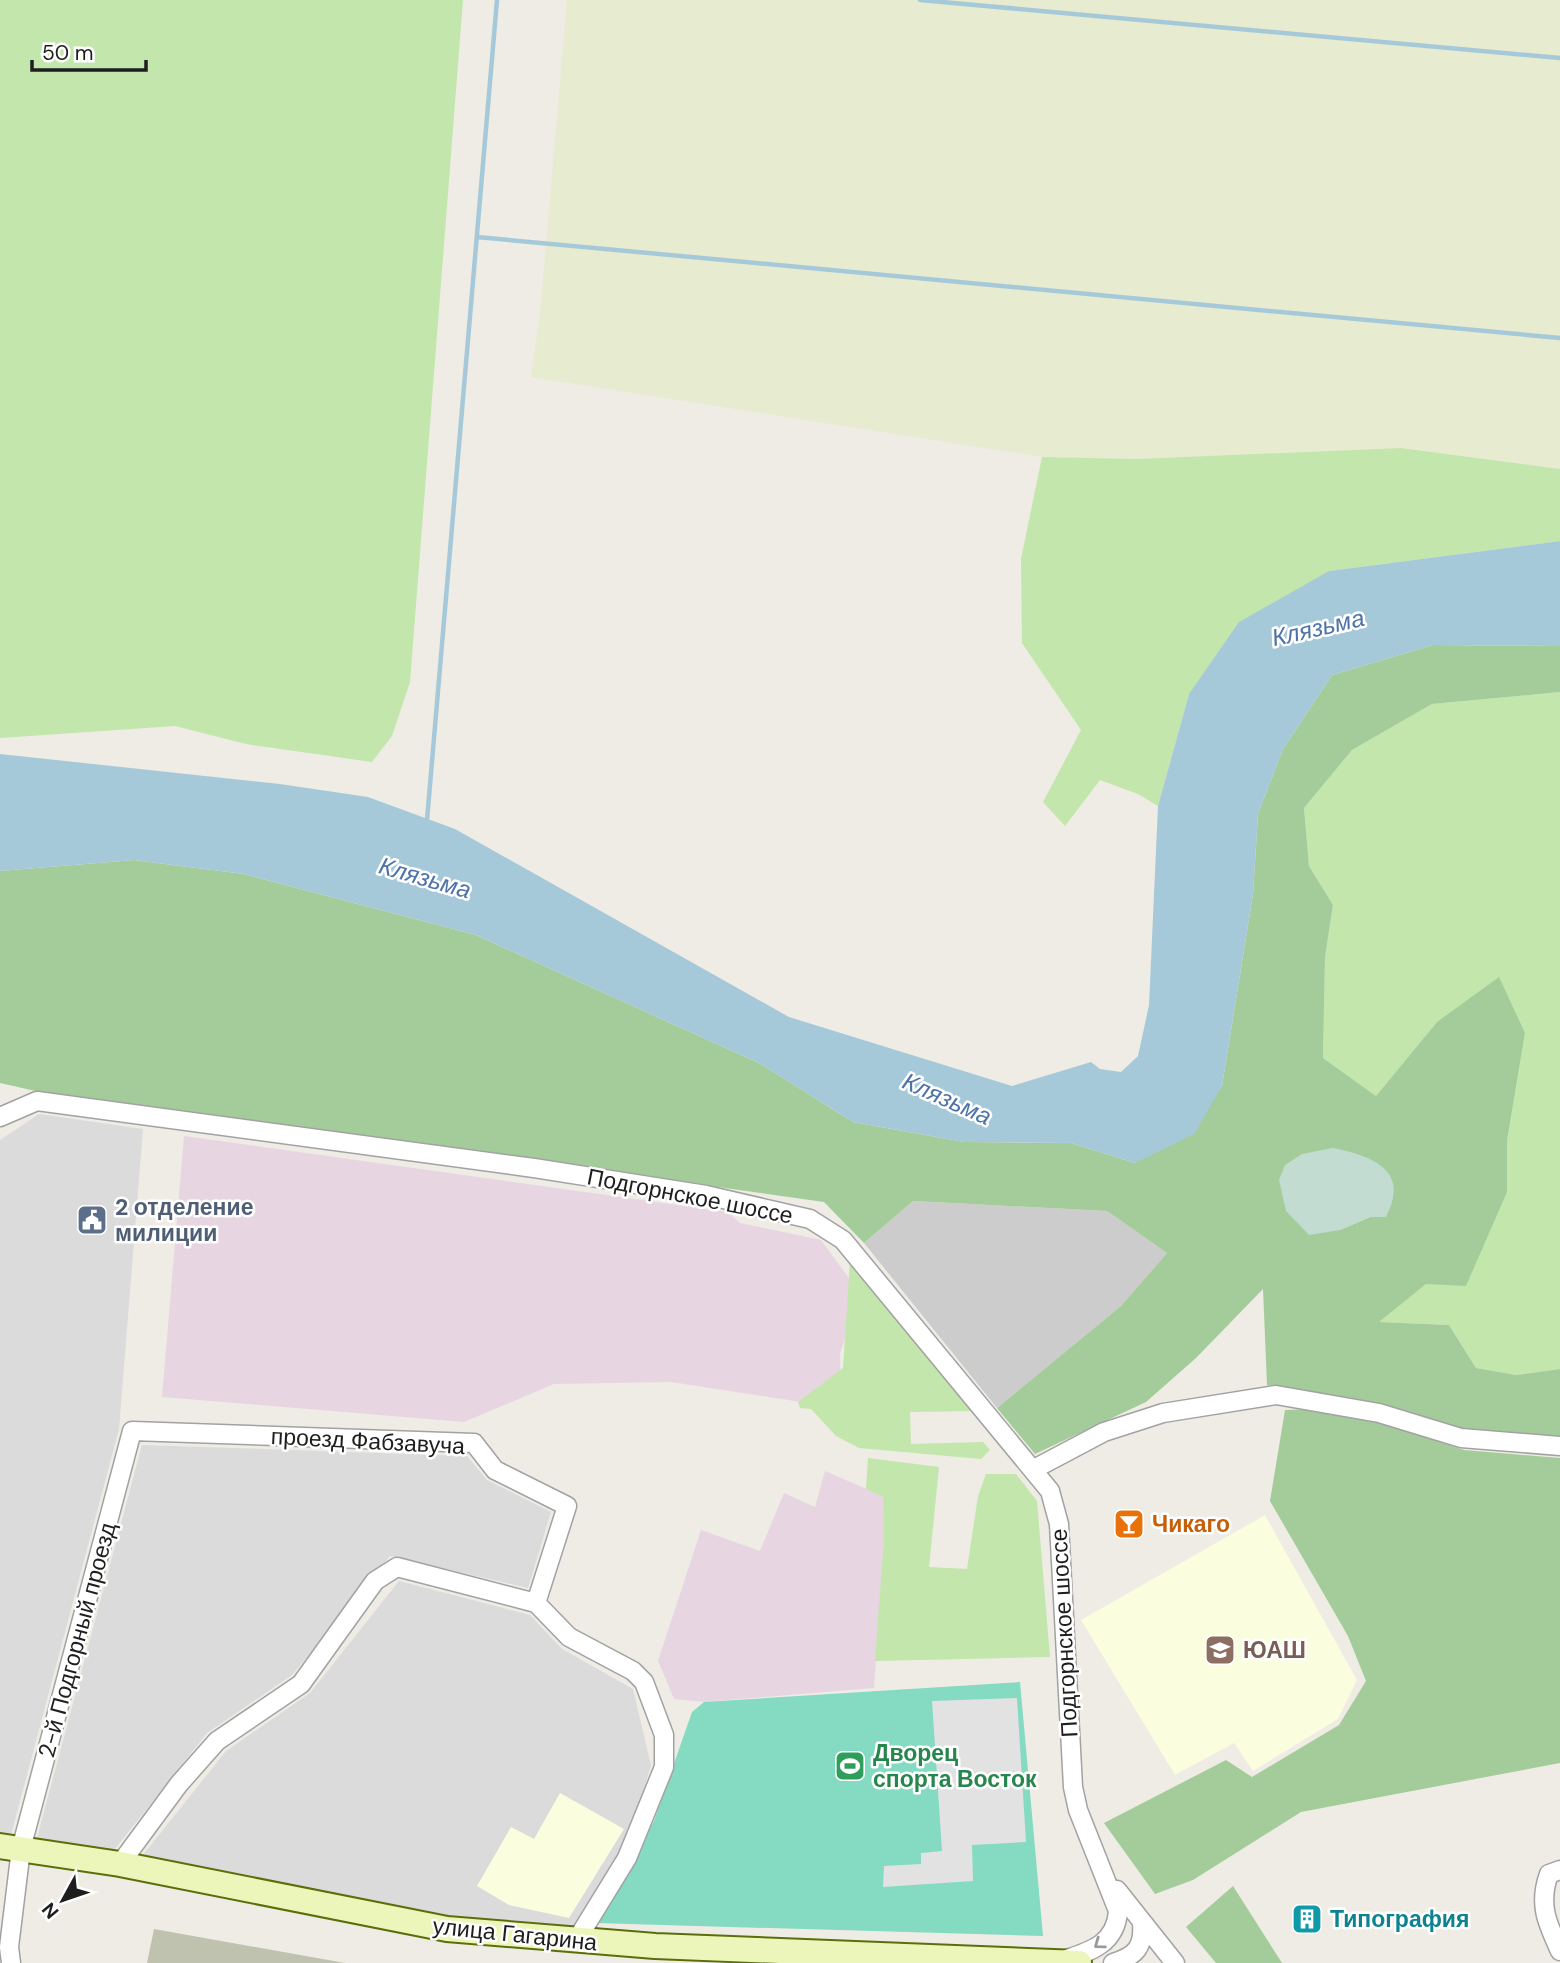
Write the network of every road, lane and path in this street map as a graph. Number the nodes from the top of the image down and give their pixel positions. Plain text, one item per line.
1 (0, 1117) edge
2 (132, 1431) joint
3 (1560, 1447) edge
4 (1034, 1469) junction
5 (537, 1603) junction
6 (10, 1847) edge
7 (120, 1864) junction
8 (1100, 1868) junction
9 (1560, 1870) edge
10 (1142, 1923) junction
11 (576, 1941) junction
12 (1560, 1951) edge
13 (7, 1953) edge
14 (1071, 1962) edge
15 (1113, 1963) edge
16 (1175, 1963) edge

1 - 4 street, Подгорнское шоссе
2 - 5 street, проезд Фабзавуча
2 - 6 street, 2-й Подгорный проезд
3 - 4 street
4 - 8 street, Подгорнское шоссе
5 - 7 street
5 - 11 street
6 - 7 main road, улица Гагарина
6 - 13 street, 2-й Подгорный проезд
7 - 11 main road, улица Гагарина
8 - 10 street
8 -> 14 street
9 - 12 street
10 - 15 street
10 - 16 street
11 - 14 main road, улица Гагарина

